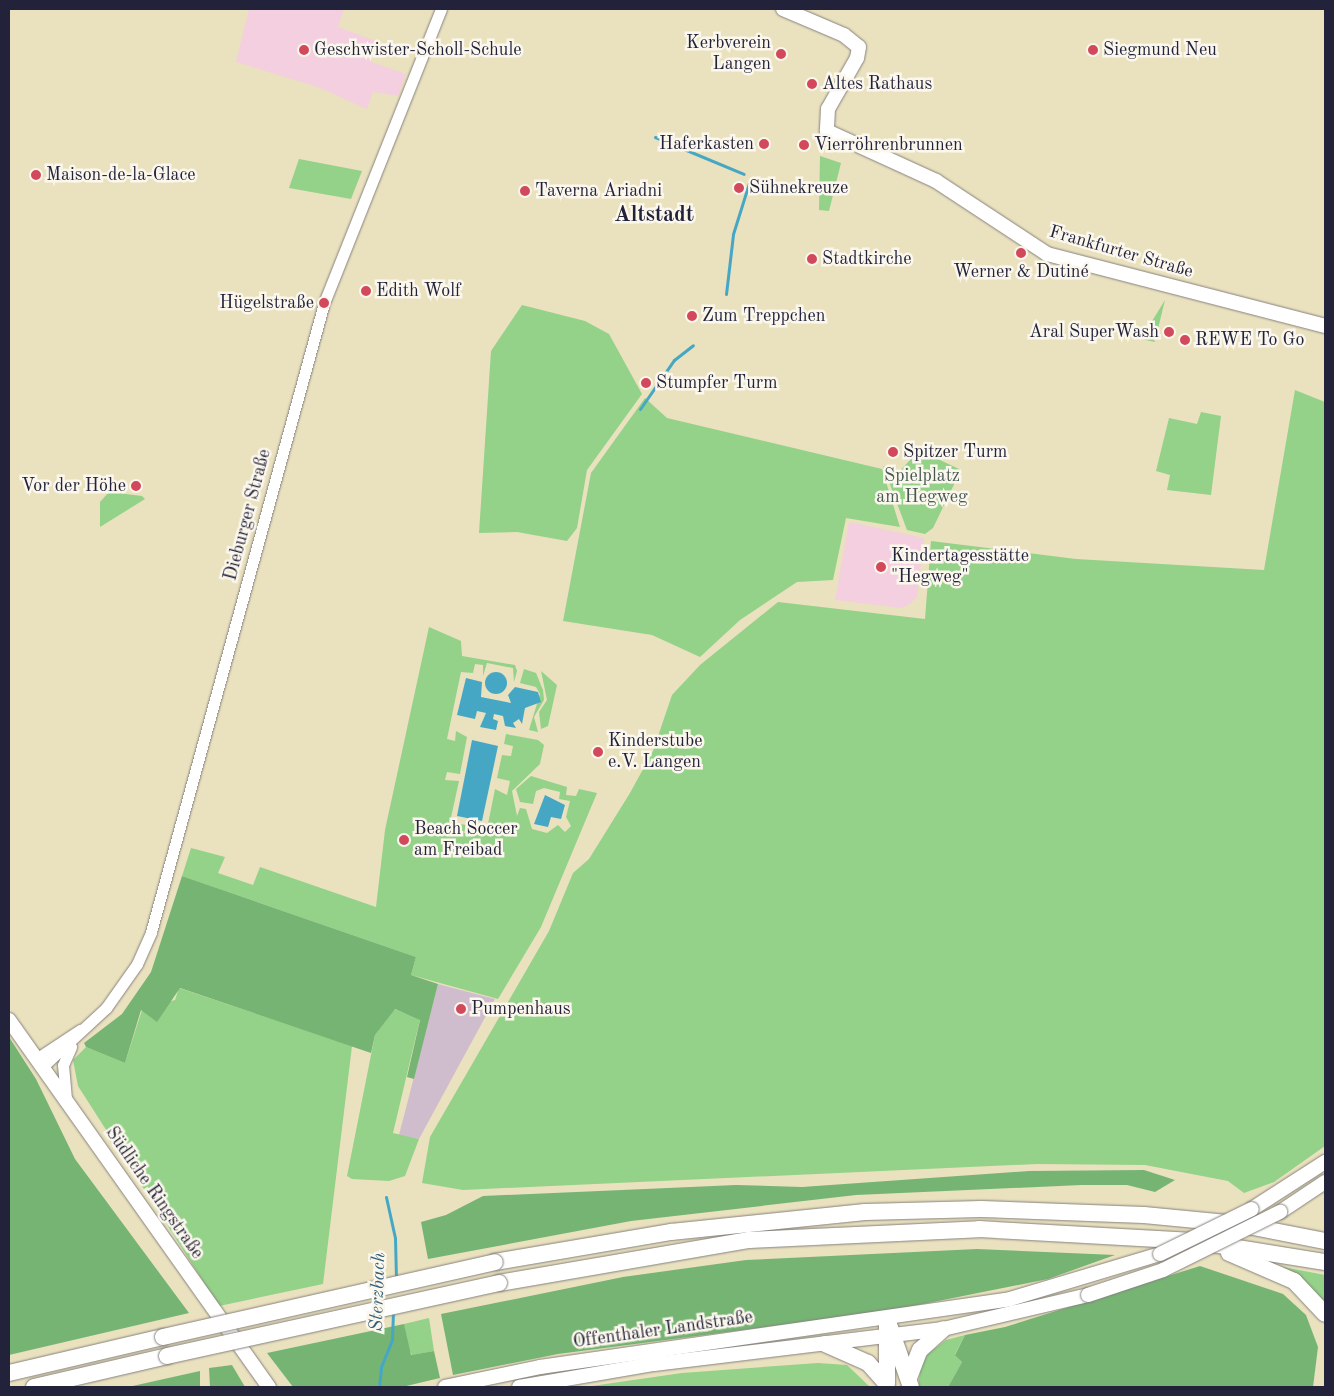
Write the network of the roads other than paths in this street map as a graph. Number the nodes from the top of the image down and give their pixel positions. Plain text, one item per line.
1 (441, 9) edge
2 (783, 9) edge
3 (1325, 326) edge
4 (9, 1020) edge
5 (88, 1026) junction
6 (75, 1041) junction
7 (39, 1063) junction
8 (67, 1100) junction
9 (1325, 1162) edge
10 (1322, 1184) edge
11 (1194, 1241) junction
12 (1325, 1241) edge
13 (1325, 1262) edge
14 (1325, 1314) edge
15 (887, 1319) junction
16 (943, 1329) junction
17 (891, 1336) junction
18 (825, 1344) junction
19 (9, 1373) edge
20 (910, 1383) edge
21 (451, 1385) edge
22 (887, 1385) edge
23 (34, 1387) edge
24 (269, 1387) edge
25 (519, 1387) edge

1 - 5 street, Dieburger Straße
2 - 3 main road, Frankfurter Straße
4 - 7 main road, Südliche Ringstraße
5 - 6 street, Dieburger Straße
5 - 7 street, Dieburger Straße
6 - 7 street, Dieburger Straße
6 - 8 street
7 - 8 main road, Südliche Ringstraße
8 - 24 main road, Südliche Ringstraße
9 - 15 main road, Offenthaler Landstraße, bridge
10 - 16 main road, Offenthaler Landstraße, bridge
11 - 13 highway
11 - 14 highway
11 - 23 highway, bridge
12 - 19 highway, bridge
15 - 17 highway
15 - 21 main road, Offenthaler Landstraße
16 - 17 main road, Offenthaler Landstraße
16 - 20 highway
17 - 18 main road, Offenthaler Landstraße
17 - 20 highway
17 - 22 highway
18 - 22 highway
18 - 25 main road, Offenthaler Landstraße

